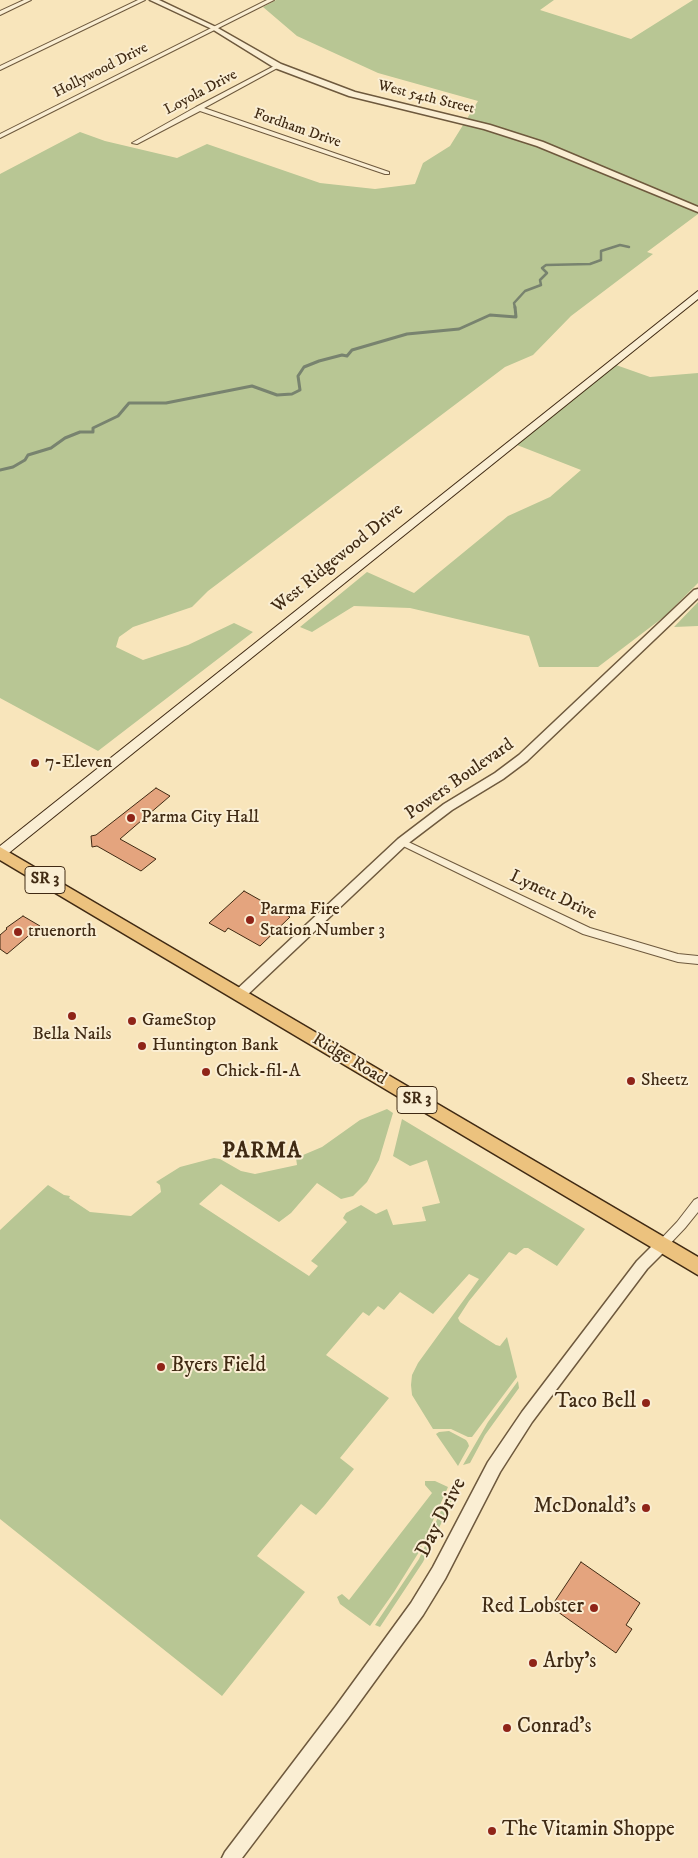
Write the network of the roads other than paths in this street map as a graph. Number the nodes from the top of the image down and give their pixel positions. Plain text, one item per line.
1 (28, 0) edge
2 (142, 0) edge
3 (153, 0) edge
4 (271, 0) edge
5 (0, 13) edge
6 (214, 28) junction
7 (278, 66) junction
8 (0, 68) edge
9 (198, 108) junction
10 (0, 136) edge
11 (135, 143) dead end
12 (387, 173) dead end
13 (698, 210) edge
14 (698, 294) edge
15 (698, 592) edge
16 (402, 842) junction
17 (0, 853) edge
18 (698, 960) edge
19 (240, 995) junction
20 (698, 1203) edge
21 (662, 1245) junction
22 (698, 1267) edge
23 (231, 1858) edge

1 - 5 street
2 - 8 street
3 - 6 street, West 54th Street
4 - 6 street, Hollywood Drive
6 - 7 street, West 54th Street
6 - 10 street, Hollywood Drive
7 - 9 street, Loyola Drive
7 - 13 street, West 54th Street
9 - 11 street, Loyola Drive
9 - 12 street, Fordham Drive
14 - 17 main road, West Ridgewood Drive
15 - 16 street, Powers Boulevard
16 - 18 street, Lynett Drive
16 - 19 street, Powers Boulevard
17 - 19 main road, Ridge Road / SR 3
19 - 21 main road, Ridge Road / SR 3
20 - 21 street, Day Drive
21 - 22 main road, Ridge Road / SR 3
21 - 23 street, Day Drive

